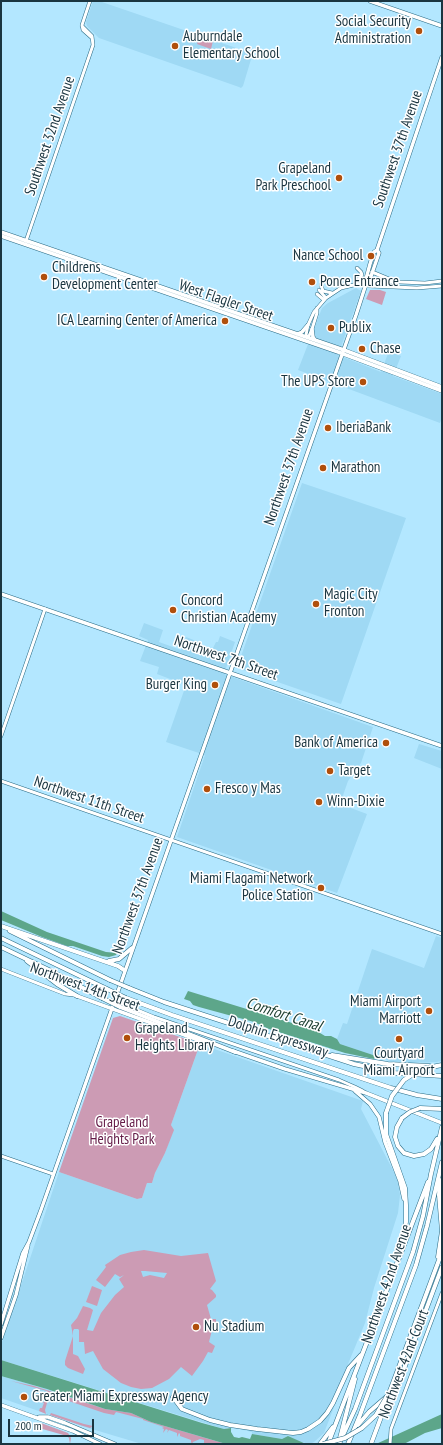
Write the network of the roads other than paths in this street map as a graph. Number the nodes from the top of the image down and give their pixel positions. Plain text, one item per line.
1 (90, 1) edge
2 (370, 1) edge
3 (442, 26) edge
4 (442, 57) edge
5 (1, 232) edge
6 (6, 234) junction
7 (1, 236) edge
8 (8, 239) junction
9 (26, 240) junction
10 (29, 246) junction
11 (377, 250) junction
12 (357, 268) dead end
13 (372, 272) junction
14 (442, 281) edge
15 (396, 282) junction
16 (355, 284) junction
17 (366, 284) junction
18 (321, 285) dead end
19 (442, 286) edge
20 (392, 287) junction
21 (319, 290) dead end
22 (332, 293) junction
23 (317, 294) dead end
24 (325, 299) junction
25 (317, 308) junction
26 (308, 325) junction
27 (312, 329) junction
28 (296, 334) junction
29 (307, 337) junction
30 (315, 340) junction
31 (343, 352) junction
32 (417, 382) junction
33 (428, 382) junction
34 (442, 387) edge
35 (442, 391) edge
36 (1, 594) edge
37 (45, 609) junction
38 (230, 672) junction
39 (1, 736) edge
40 (442, 746) edge
41 (1, 781) edge
42 (171, 839) junction
43 (1, 927) edge
44 (442, 934) edge
45 (1, 938) edge
46 (1, 947) edge
47 (132, 948) junction
48 (24, 958) junction
49 (106, 962) junction
50 (1, 969) edge
51 (124, 970) junction
52 (77, 996) junction
53 (113, 1000) junction
54 (110, 1008) junction
55 (235, 1052) junction
56 (317, 1052) junction
57 (442, 1064) edge
58 (442, 1076) edge
59 (354, 1091) junction
60 (366, 1093) junction
61 (442, 1099) edge
62 (442, 1108) edge
63 (442, 1123) edge
64 (442, 1127) edge
65 (440, 1133) junction
66 (1, 1156) edge
67 (442, 1165) edge
68 (53, 1174) junction
69 (431, 1174) junction
70 (406, 1222) junction
71 (29, 1242) junction
72 (442, 1252) edge
73 (442, 1267) edge
74 (394, 1270) junction
75 (434, 1273) junction
76 (442, 1293) edge
77 (1, 1324) edge
78 (1, 1338) edge
79 (363, 1353) junction
80 (355, 1373) junction
81 (390, 1391) junction
82 (173, 1397) dead end
83 (1, 1405) edge
84 (38, 1417) junction
85 (337, 1420) junction
86 (354, 1430) junction
87 (100, 1444) edge
88 (115, 1444) edge
89 (320, 1444) edge
90 (323, 1444) edge
91 (328, 1444) edge
92 (339, 1444) edge
93 (348, 1444) edge
94 (371, 1444) edge
95 (390, 1444) edge

1 - 9 street, Southwest 32nd Avenue
2 - 3 main road
4 - 11 main road, Southwest 37th Avenue
5 - 6 main road, West Flagler Street
6 - 8 main road
6 - 9 main road, West Flagler Street
7 - 8 main road, West Flagler Street
8 - 10 main road, West Flagler Street
9 - 10 main road
9 - 28 main road, West Flagler Street
10 - 31 main road, West Flagler Street
11 - 13 main road, Southwest 37th Avenue
11 - 17 main road, Southwest 37th Avenue
12 - 16 street
13 - 15 main road
13 - 17 main road, Southwest 37th Avenue
14 - 15 street
15 - 17 street
15 - 20 street
16 - 17 street
16 - 22 street
17 - 20 street
17 - 31 main road, Southwest 37th Avenue
18 - 22 street
19 - 20 street
21 - 24 street
22 - 24 street
23 - 24 street
24 - 25 street
25 - 26 street
25 - 27 street
26 - 28 main road
26 - 29 street
27 - 29 street
27 - 30 main road
28 - 29 main road, West Flagler Street
29 - 30 main road, West Flagler Street
30 - 31 main road, West Flagler Street
31 - 32 main road, West Flagler Street
31 - 33 main road, West Flagler Street
31 - 38 main road, Northwest 37th Avenue
32 - 33 main road
32 - 35 main road, West Flagler Street
33 - 34 main road, West Flagler Street
36 - 37 main road, Northwest 7th Street
37 - 38 main road, Northwest 7th Street
37 - 39 street
38 - 40 main road, Northwest 7th Street
38 - 42 main road, Northwest 37th Avenue
41 - 42 street, Northwest 11th Street
42 - 44 street, Northwest 11th Street
42 - 47 main road, Northwest 37th Avenue
43 - 49 highway
43 - 56 highway, Dolphin Expressway, bridge
45 - 61 highway, Dolphin Expressway, bridge
46 - 48 highway
47 - 49 highway
47 - 51 main road, Northwest 37th Avenue
48 - 52 highway
48 - 55 highway, bridge
49 - 51 highway
50 - 52 street, Northwest 14th Street
51 - 53 main road, Northwest 37th Avenue
52 - 54 main road, Northwest 14th Street
53 - 54 main road, Northwest 37th Avenue
53 - 60 street, Northwest 14th Street
54 - 55 main road, Northwest 14th Street
54 - 68 main road, Northwest 37th Avenue
55 - 59 main road, Northwest 14th Street
56 - 57 highway
56 - 58 highway, Dolphin Expressway
57 - 70 highway, bridge
59 - 60 main road, Northwest 14th Street
59 - 70 main road
60 - 63 main road, Northwest 14th Street
62 - 65 highway, bridge
64 - 65 highway, Northwest 42nd Avenue
65 - 69 highway, Northwest 42nd Avenue
66 - 68 street
67 - 75 highway
67 - 86 highway, Northwest 42nd Avenue
68 - 71 main road, Northwest 37th Avenue
69 - 74 highway
69 - 92 highway, Northwest 42nd Avenue
70 - 74 highway
71 - 77 main road, Northwest 37th Avenue
71 - 78 main road, Northwest 37th Avenue
72 - 75 highway
73 - 86 highway
74 - 79 highway
75 - 81 highway
76 - 95 street, Northwest 42nd Court
79 - 80 highway
79 - 82 highway
80 - 85 highway
80 - 92 highway
81 - 90 highway, bridge
81 - 94 highway, bridge
83 - 84 main road
84 - 87 main road
84 - 88 main road
85 - 89 highway
85 - 91 highway
86 - 93 highway, Northwest 42nd Avenue

